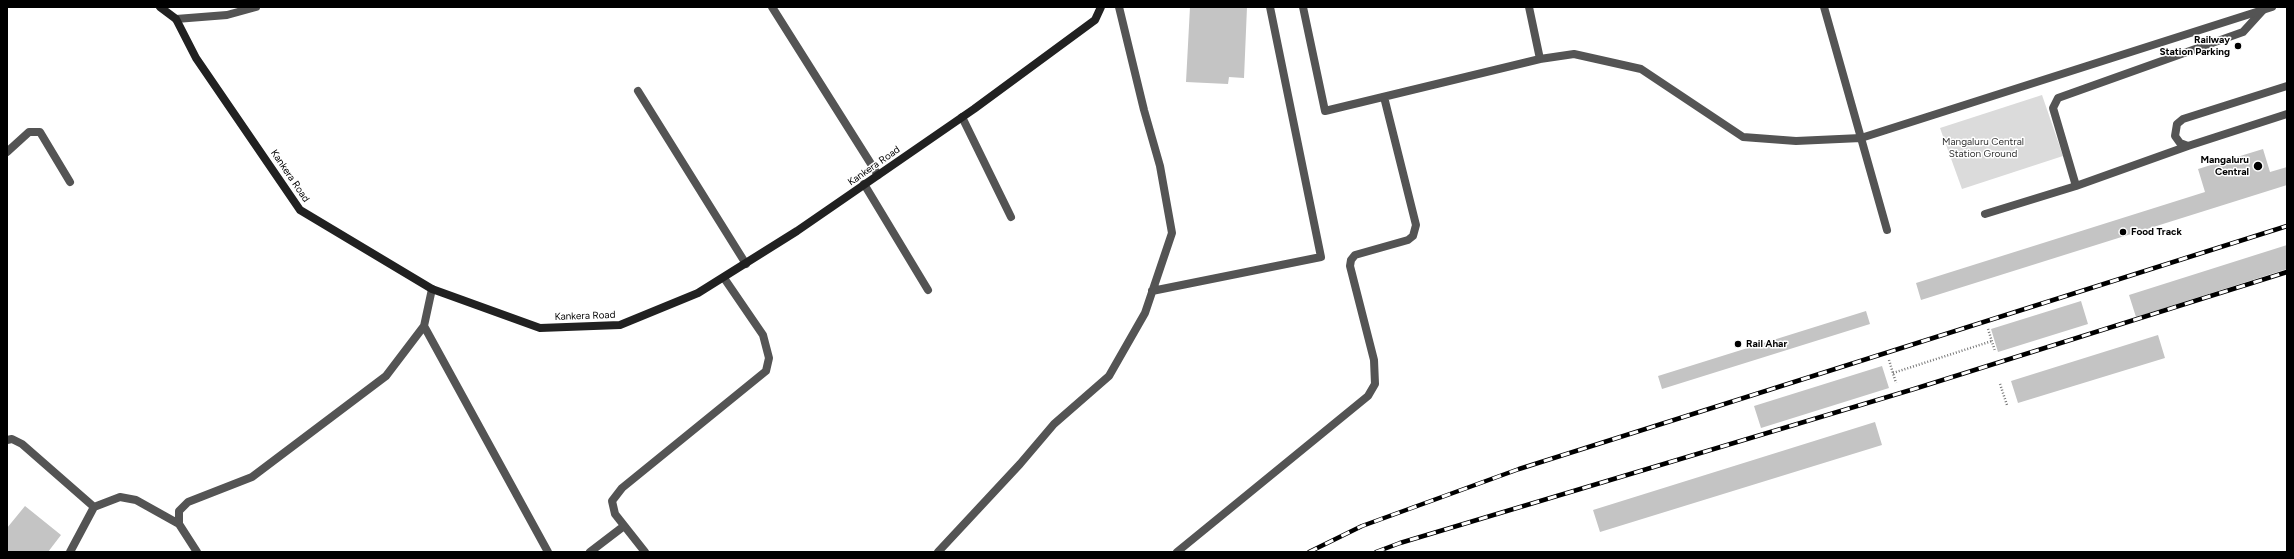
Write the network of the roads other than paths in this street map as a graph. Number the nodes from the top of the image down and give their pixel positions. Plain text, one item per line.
1 (160, 7) edge
2 (256, 7) edge
3 (772, 7) edge
4 (1101, 7) edge
5 (1119, 7) edge
6 (1270, 7) edge
7 (1303, 7) edge
8 (1529, 7) edge
9 (1824, 7) edge
10 (2272, 7) edge
11 (2263, 10) junction
12 (176, 18) junction
13 (1540, 59) junction
14 (2287, 86) edge
15 (638, 92) dead end
16 (1384, 97) junction
17 (2287, 114) edge
18 (962, 117) junction
19 (1861, 138) junction
20 (2188, 146) junction
21 (7, 152) edge
22 (878, 175) junction
23 (70, 182) dead end
24 (864, 184) junction
25 (2076, 186) junction
26 (1985, 214) dead end
27 (1011, 217) dead end
28 (1887, 230) dead end
29 (746, 264) junction
30 (724, 278) junction
31 (432, 289) junction
32 (928, 290) dead end
33 (1152, 291) junction
34 (424, 326) junction
35 (7, 440) edge
36 (94, 507) junction
37 (179, 524) junction
38 (624, 526) junction
39 (70, 552) edge
40 (197, 552) edge
41 (548, 552) edge
42 (590, 552) edge
43 (645, 552) edge
44 (938, 552) edge
45 (1177, 552) edge

1 - 12 street
2 - 12 street
3 - 22 street
4 - 18 street, Kankera Road
5 - 33 street
6 - 33 street
7 - 16 street
8 - 13 street
9 - 19 street
10 - 11 street
11 - 19 street
11 - 25 street
12 - 31 street, Kankera Road
13 - 16 street
13 - 19 street
14 - 20 street
15 - 29 street
16 - 45 street
17 - 20 street
18 - 22 street, Kankera Road
18 - 27 street
19 - 28 street
20 - 25 street
21 - 23 street
22 - 24 street, Kankera Road
24 - 29 street, Kankera Road
24 - 32 street
25 - 26 street
29 - 30 street, Kankera Road
30 - 31 street, Kankera Road
30 - 38 street
31 - 34 street
33 - 44 street
34 - 37 street
34 - 41 street
35 - 36 street
36 - 37 street
36 - 39 street
37 - 40 street
38 - 42 street
38 - 43 street

